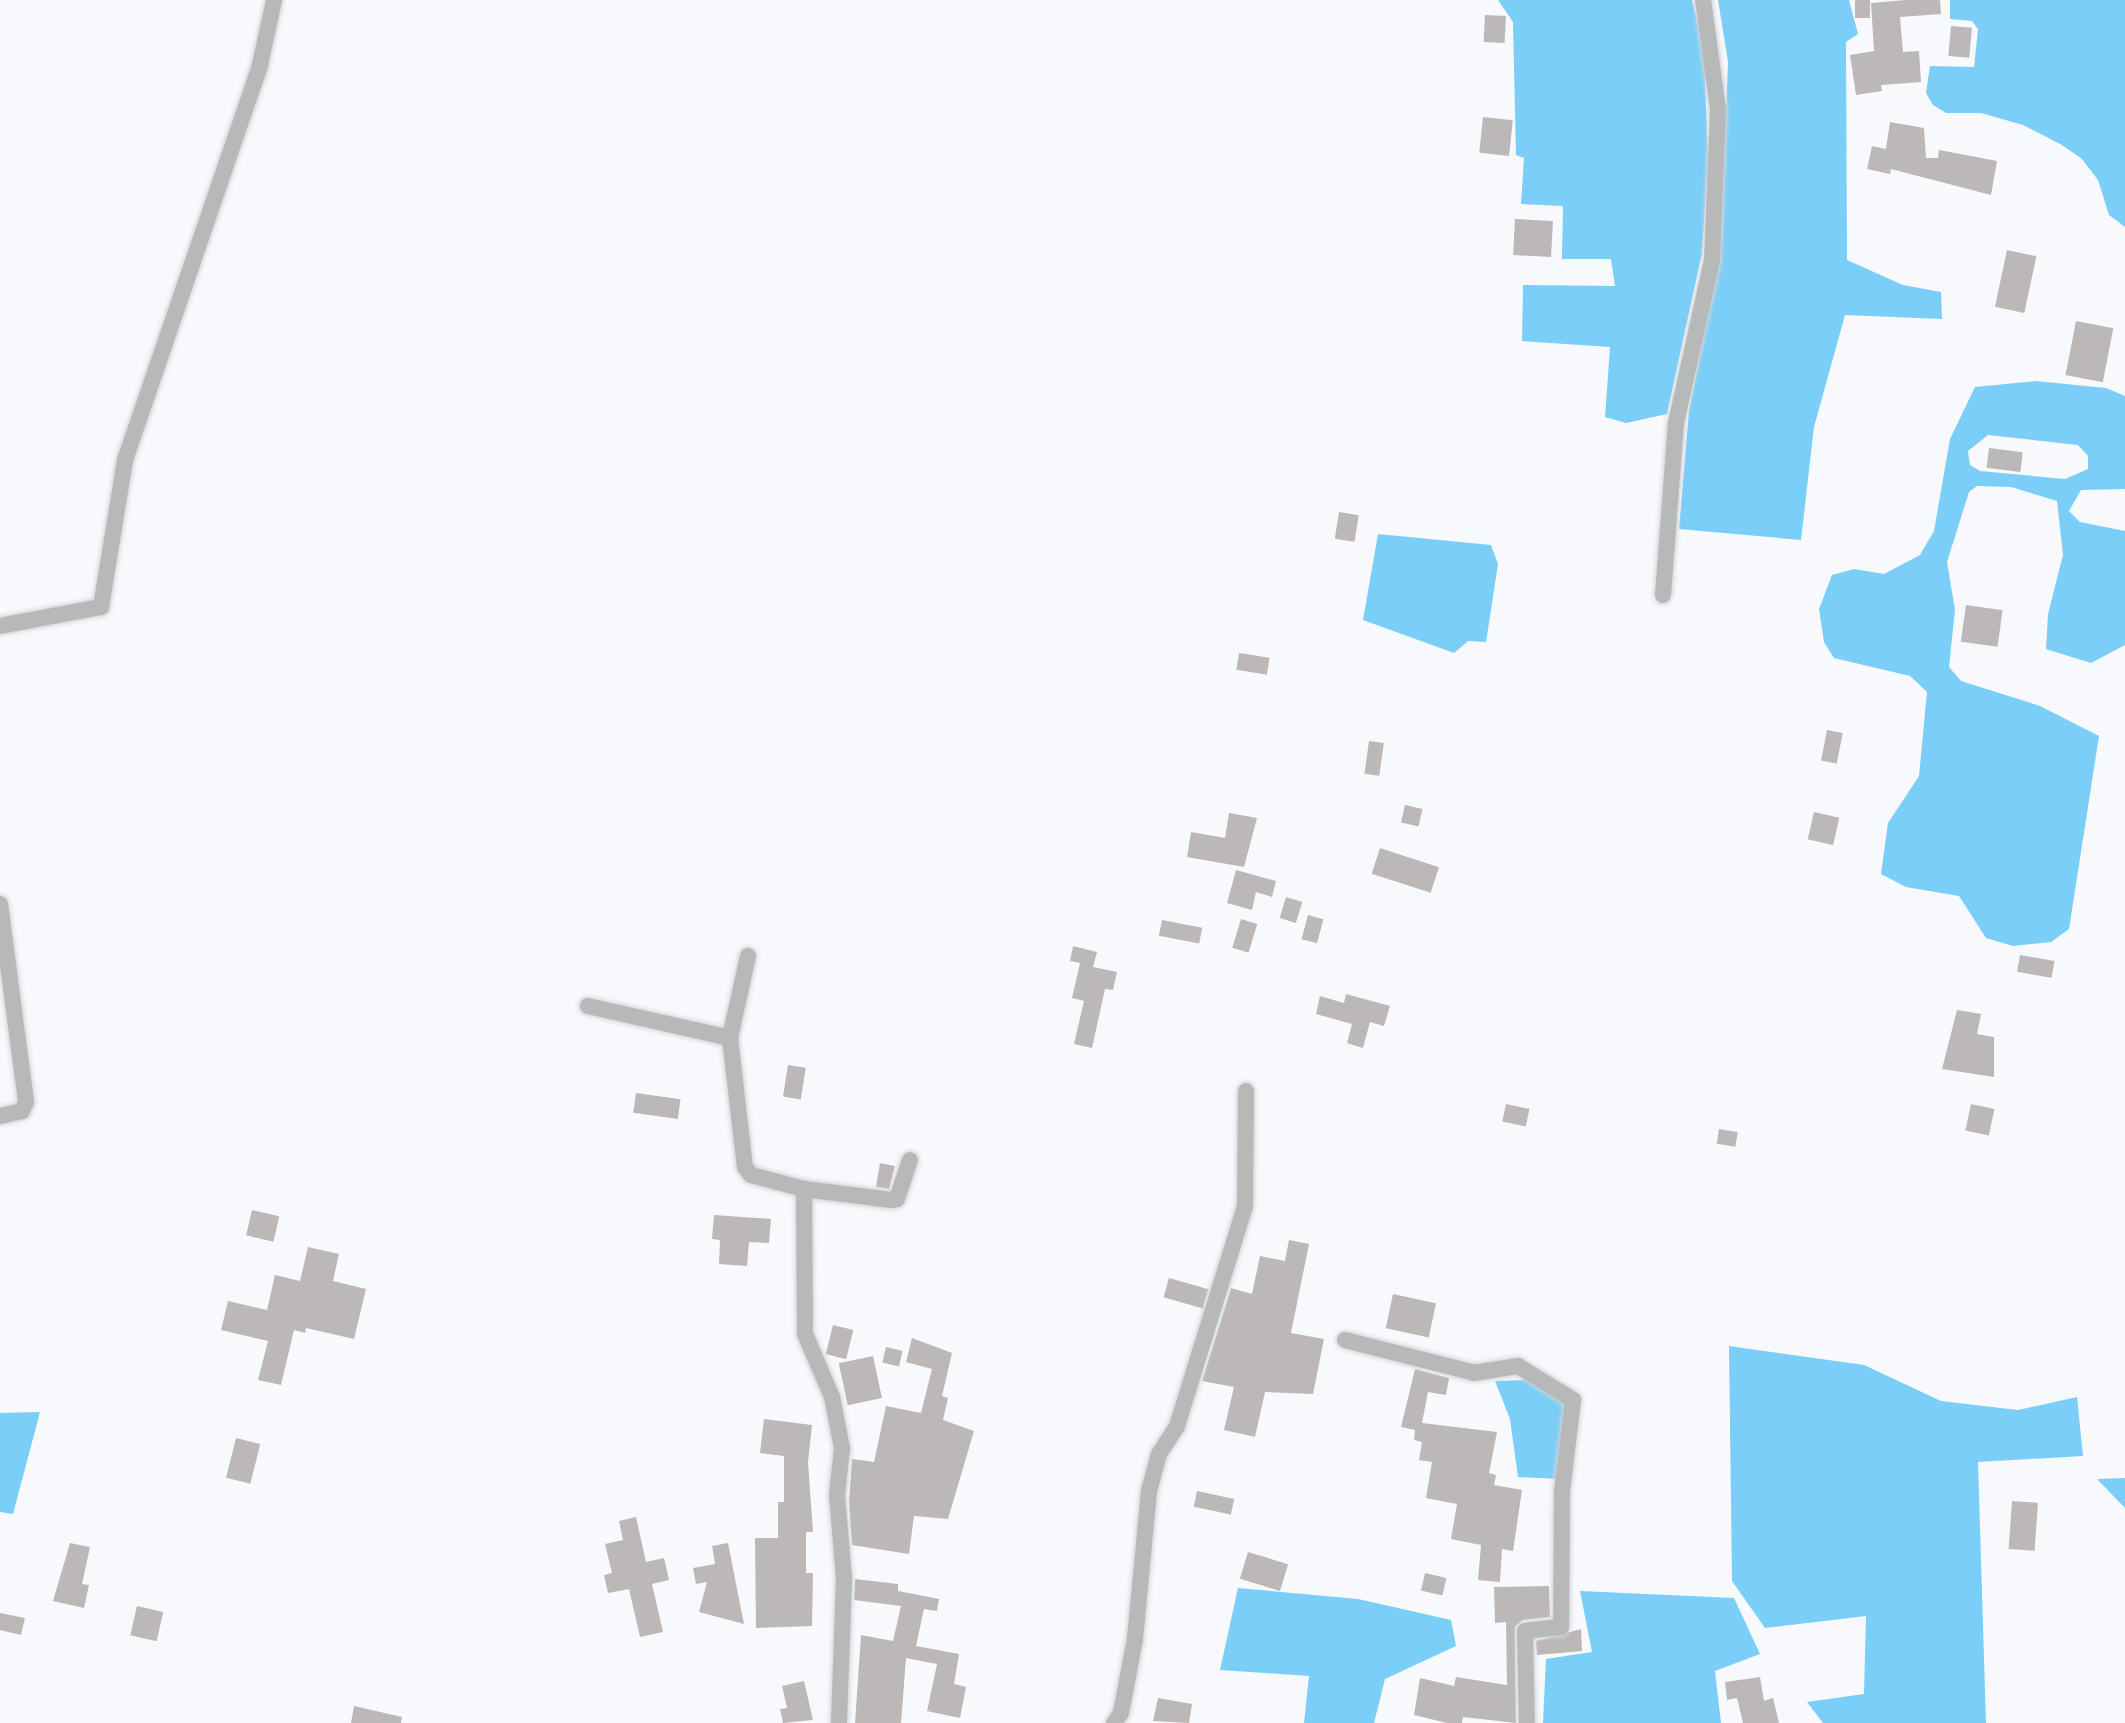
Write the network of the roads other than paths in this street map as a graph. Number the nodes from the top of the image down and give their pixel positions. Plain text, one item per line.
1 (274, 0) edge
2 (1703, 0) edge
3 (1663, 595) dead end
4 (0, 626) edge
5 (0, 904) edge
6 (748, 956) dead end
7 (588, 1006) dead end
8 (730, 1038) junction
9 (1246, 1091) dead end
10 (0, 1116) edge
11 (910, 1160) dead end
12 (804, 1189) junction
13 (1345, 1340) dead end
14 (839, 1723) edge
15 (1114, 1723) edge
16 (1527, 1723) edge

1 - 4 street
2 - 3 street
5 - 10 street
6 - 8 street
7 - 8 street
8 - 12 street
9 - 15 street
11 - 12 street
12 - 14 street
13 - 16 street

